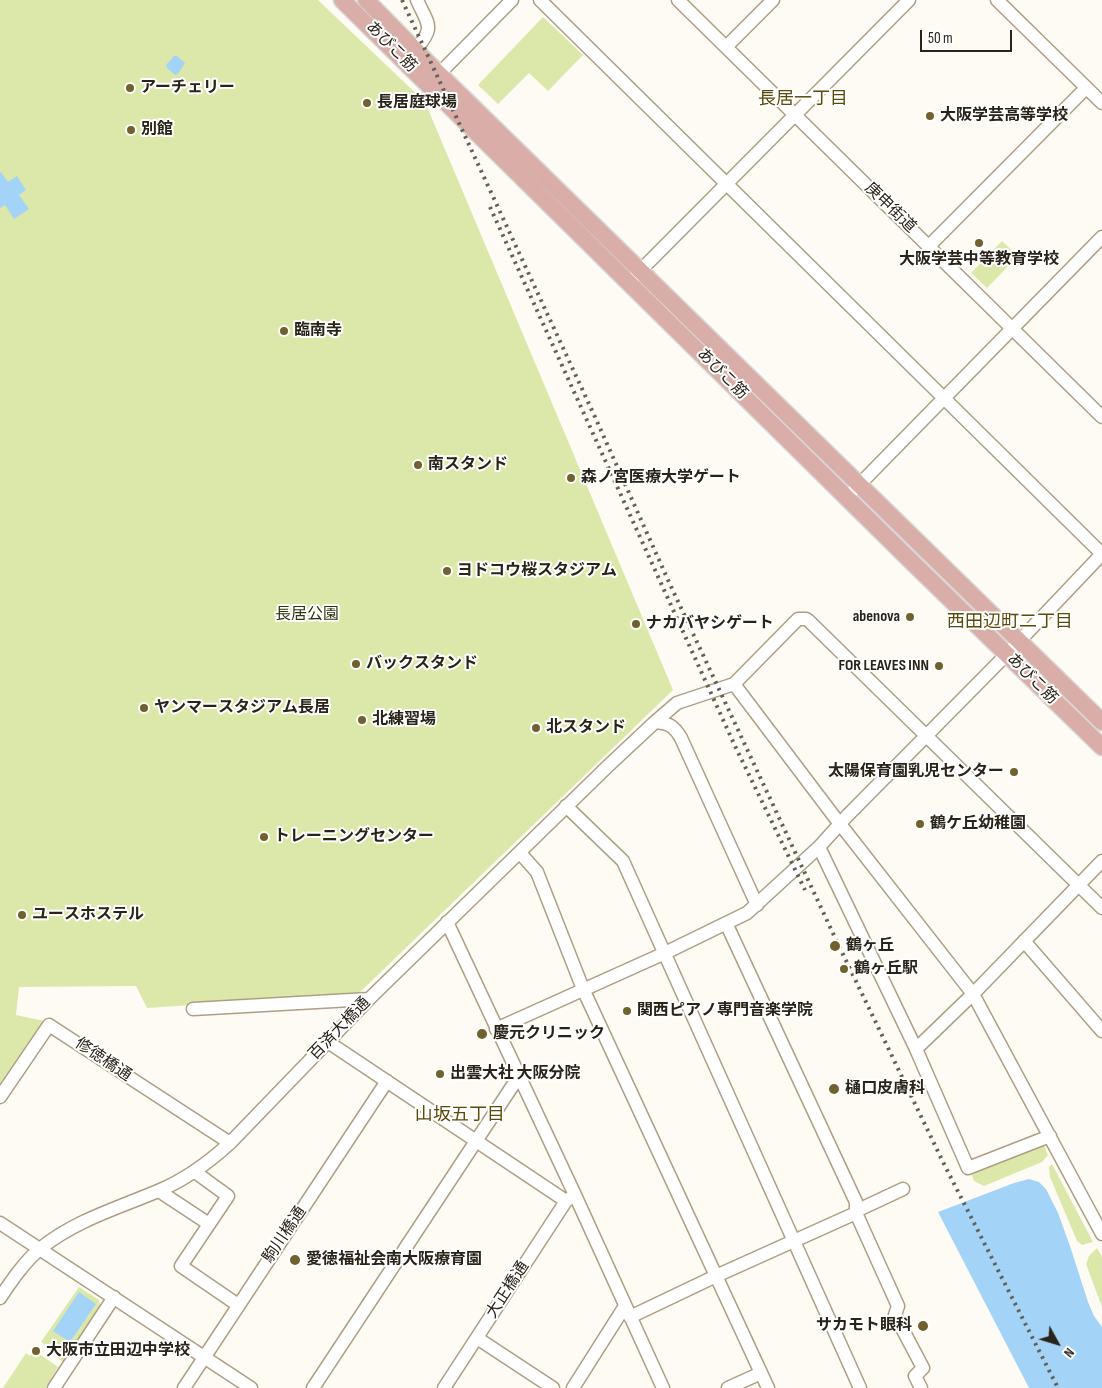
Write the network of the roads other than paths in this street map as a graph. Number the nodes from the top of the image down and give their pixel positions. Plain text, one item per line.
1 (342, 0) edge
2 (366, 0) edge
3 (416, 0) edge
4 (512, 0) edge
5 (540, 0) edge
6 (678, 0) edge
7 (773, 0) edge
8 (909, 0) edge
9 (997, 0) edge
10 (726, 47) junction
11 (415, 50) junction
12 (439, 74) junction
13 (1086, 88) junction
14 (1102, 103) edge
15 (794, 115) junction
16 (726, 184) junction
17 (1102, 237) edge
18 (929, 246) junction
19 (641, 270) junction
20 (629, 283) junction
21 (1012, 328) junction
22 (944, 398) junction
23 (1099, 409) edge
24 (860, 484) junction
25 (848, 497) junction
26 (1102, 554) edge
27 (1019, 641) junction
28 (1007, 654) junction
29 (734, 684) junction
30 (655, 722) junction
31 (1102, 722) edge
32 (926, 735) junction
33 (1102, 747) edge
34 (566, 806) junction
35 (840, 824) junction
36 (819, 847) junction
37 (520, 853) junction
38 (1102, 861) edge
39 (1078, 885) junction
40 (757, 905) junction
41 (1102, 908) edge
42 (447, 922) junction
43 (726, 923) junction
44 (1024, 941) junction
45 (665, 953) junction
46 (583, 989) junction
47 (973, 994) junction
48 (369, 999) junction
49 (193, 1009) dead end
50 (496, 1029) junction
51 (1102, 1031) edge
52 (328, 1042) junction
53 (916, 1049) junction
54 (519, 1076) junction
55 (387, 1081) junction
56 (0, 1097) edge
57 (1050, 1136) junction
58 (477, 1142) junction
59 (230, 1143) junction
60 (195, 1172) junction
61 (903, 1189) dead end
62 (159, 1191) junction
63 (571, 1198) junction
64 (856, 1212) junction
65 (0, 1223) edge
66 (209, 1224) junction
67 (1102, 1234) edge
68 (795, 1242) junction
69 (40, 1249) junction
70 (716, 1276) junction
71 (114, 1297) junction
72 (0, 1298) edge
73 (238, 1305) junction
74 (628, 1311) junction
75 (477, 1338) junction
76 (204, 1357) junction
77 (761, 1373) junction
78 (54, 1388) edge
79 (184, 1388) edge
80 (251, 1388) edge
81 (313, 1388) edge
82 (444, 1388) edge
83 (553, 1388) edge
84 (573, 1388) edge
85 (663, 1388) edge
86 (728, 1388) edge
87 (768, 1388) edge
88 (860, 1388) edge
89 (921, 1388) edge

1 - 20 main road, あびこ筋
2 - 11 main road, あびこ筋
3 - 11 street
4 - 12 street
5 - 16 street
6 - 10 street, 庚申街道
7 - 10 street
8 - 15 street
9 - 13 street
10 - 15 street, 庚申街道
11 - 12 main road, あびこ筋
12 - 19 main road, あびこ筋
13 - 14 street
13 - 18 street
15 - 16 street
15 - 18 street, 庚申街道
16 - 19 street
16 - 22 street
17 - 21 street
18 - 21 street, 庚申街道
19 - 20 street
19 - 24 main road, あびこ筋
20 - 25 main road, あびこ筋
21 - 22 street
21 - 23 street, 庚申街道
22 - 24 street
22 - 26 street
24 - 25 street
24 - 27 main road, あびこ筋
25 - 28 main road, あびこ筋
26 - 27 street
27 - 28 street
27 - 31 main road, あびこ筋
28 - 32 street
28 - 33 main road, あびこ筋
29 - 30 street, 百済大橋通
29 - 32 street
29 - 35 street
30 - 34 street, 百済大橋通
30 - 40 street
32 - 35 street
32 - 39 street
34 - 37 street, 百済大橋通
34 - 45 street
35 - 36 street
35 - 47 street
36 - 40 street
36 - 53 street
37 - 42 street, 百済大橋通
37 - 46 street
38 - 39 street
39 - 41 street
39 - 44 street
40 - 43 street
42 - 48 street, 百済大橋通
42 - 50 street
43 - 45 street
43 - 64 street
44 - 47 street
44 - 51 street
45 - 46 street
45 - 68 street
46 - 50 street
46 - 70 street
47 - 53 street
47 - 57 street
48 - 49 street
48 - 52 street, 百済大橋通
50 - 54 street
52 - 55 street
52 - 59 street, 百済大橋通
53 - 57 street
54 - 58 street
54 - 63 street
55 - 58 street
55 - 73 street, 駒川橋通
56 - 59 street, 修徳橋通
57 - 67 street
58 - 63 street
58 - 81 street
59 - 60 street, 百済大橋通
60 - 62 street, 百済大橋通
60 - 66 street
61 - 64 street
62 - 66 street
62 - 69 street, 百済大橋通
63 - 74 street
63 - 75 street, 大正橋通
64 - 68 street
64 - 89 street
65 - 69 street
66 - 73 street
68 - 70 street
68 - 88 street
69 - 71 street
69 - 72 street, 百済大橋通
70 - 74 street
70 - 77 street
71 - 76 street
71 - 78 street
73 - 76 street, 駒川橋通
74 - 84 street
74 - 85 street
75 - 82 street, 大正橋通
75 - 83 street
76 - 79 street, 駒川橋通
76 - 80 street
77 - 86 street
77 - 87 street

